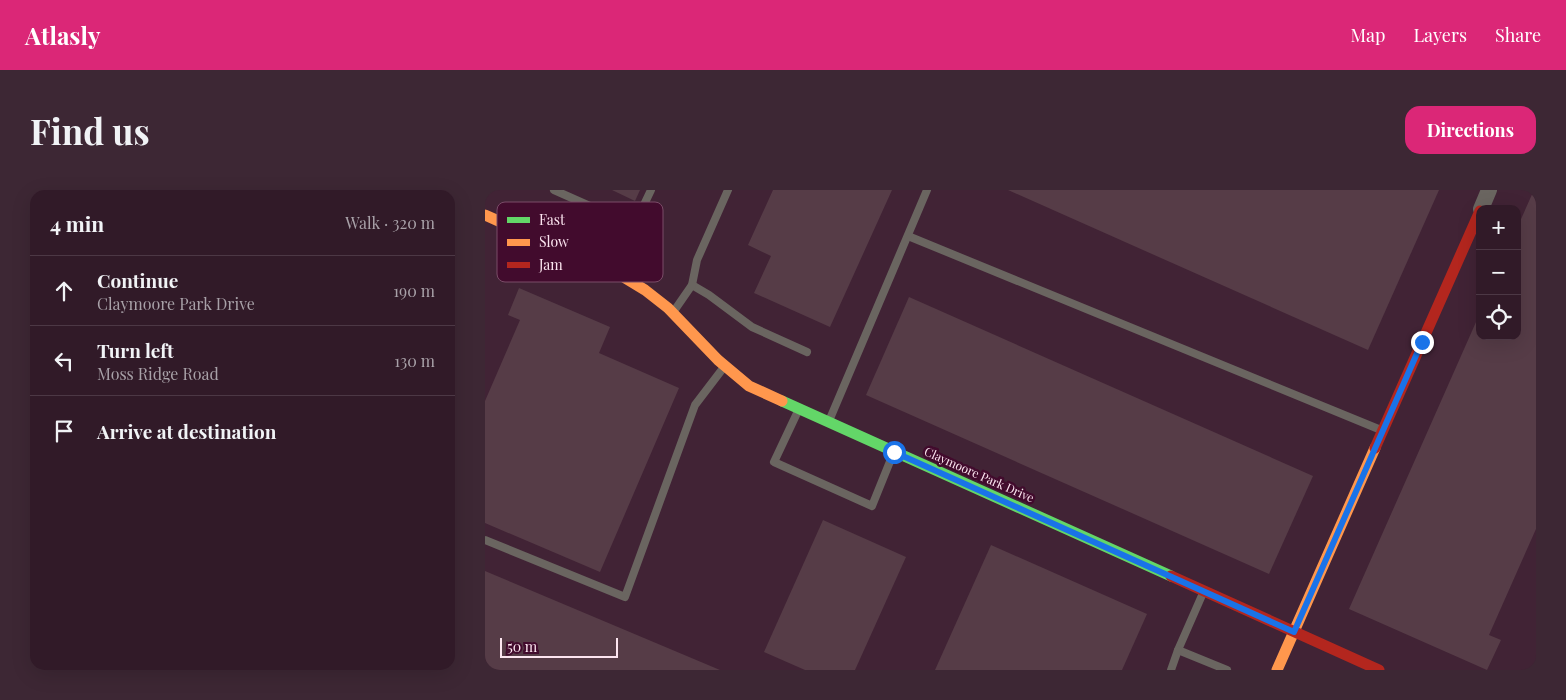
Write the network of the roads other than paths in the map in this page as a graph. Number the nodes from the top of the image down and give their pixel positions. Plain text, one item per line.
1 (554, 190) edge
2 (651, 190) edge
3 (728, 190) edge
4 (927, 190) edge
5 (1489, 190) edge
6 (581, 202) edge
7 (646, 202) edge
8 (1482, 205) edge
9 (1476, 219) edge
10 (908, 236) junction
11 (632, 282) edge
12 (691, 285) junction
13 (673, 313) junction
14 (807, 352) dead end
15 (725, 366) junction
16 (799, 409) junction
17 (828, 422) junction
18 (1383, 431) junction
19 (894, 452) junction
20 (485, 540) edge
21 (1203, 592) junction
22 (1294, 632) junction
23 (1178, 650) junction
24 (1171, 670) edge
25 (1227, 670) edge
26 (1277, 670) edge
27 (1379, 670) edge

1 - 6 lane
2 - 7 lane
3 - 12 lane
4 - 10 lane
5 - 8 street
9 - 18 street
10 - 17 lane
10 - 18 lane
11 - 13 street, Claymoore Park Drive
12 - 13 lane
12 - 14 lane
13 - 15 street, Claymoore Park Drive
15 - 16 street, Claymoore Park Drive
15 - 20 lane
16 - 17 street, Claymoore Park Drive
16 - 19 lane
17 - 19 street, Claymoore Park Drive
18 - 22 street
19 - 21 street, Claymoore Park Drive
21 - 22 street, Claymoore Park Drive
21 - 23 lane
22 - 26 street
22 - 27 street, Claymoore Park Drive
23 - 24 lane
23 - 25 lane

